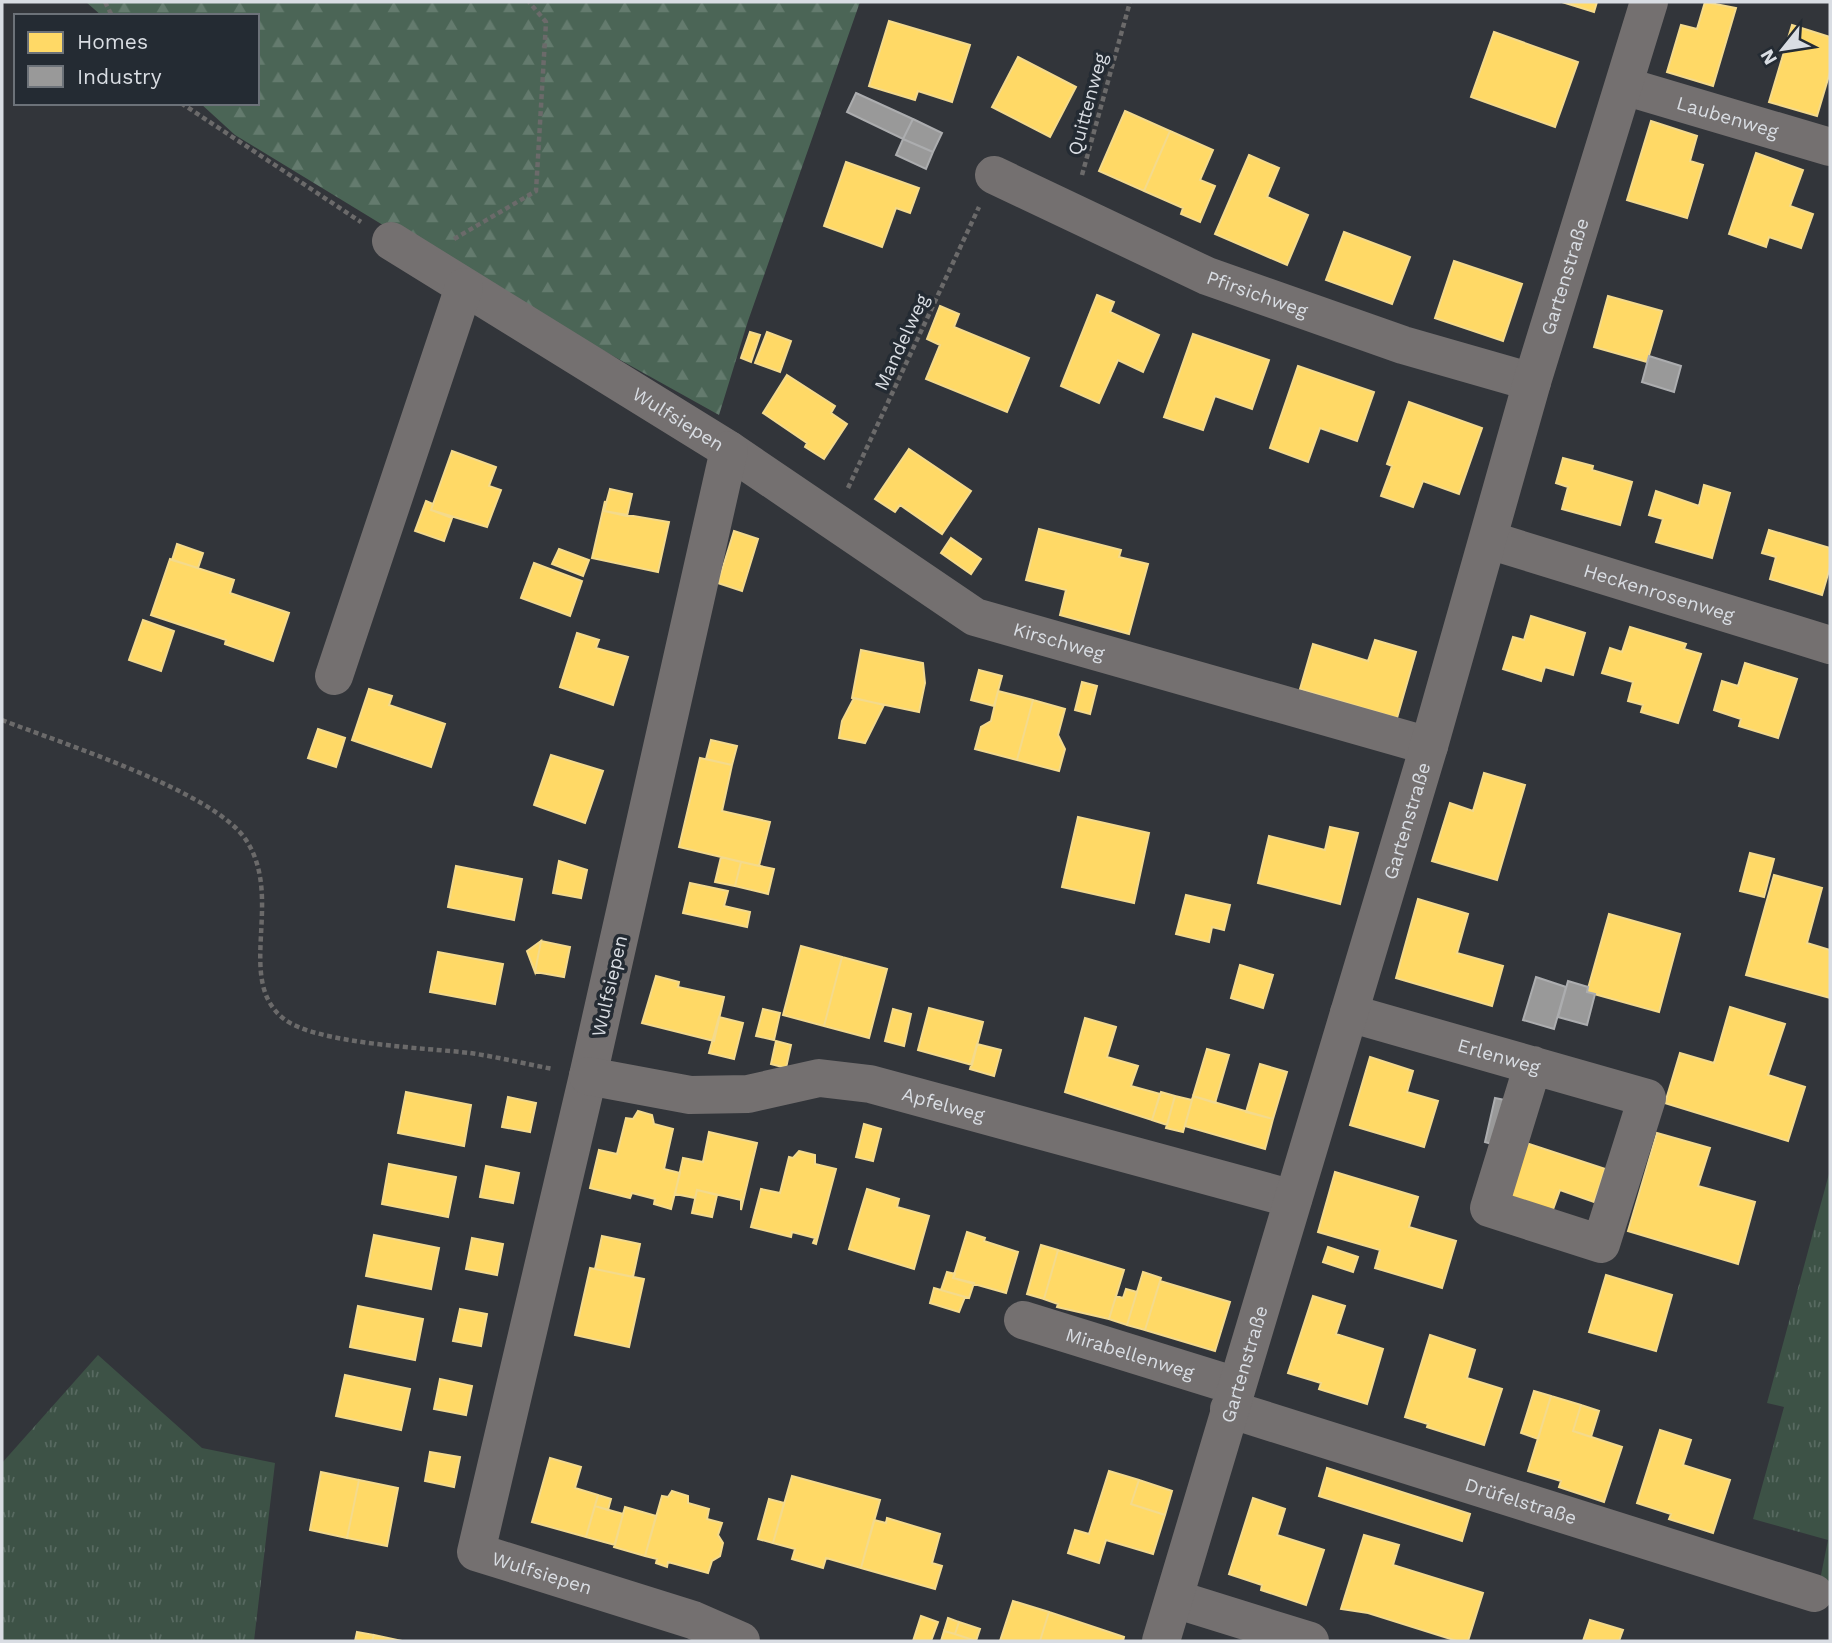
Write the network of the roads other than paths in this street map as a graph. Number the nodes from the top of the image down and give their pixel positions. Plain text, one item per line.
1 (1649, 2) edge
2 (1624, 86) junction
3 (1830, 148) edge
4 (994, 175) road end
5 (405, 251) road end
6 (464, 287) junction
7 (1532, 382) junction
8 (729, 450) junction
9 (1489, 540) junction
10 (1830, 645) edge
11 (334, 677) dead end
12 (1429, 746) junction
13 (1349, 1013) junction
14 (1533, 1065) junction
15 (588, 1076) junction
16 (1293, 1199) junction
17 (1023, 1320) dead end
18 (1232, 1398) junction
19 (1814, 1593) dead end
20 (1175, 1598) junction
21 (741, 1641) edge
22 (1161, 1641) edge
23 (1310, 1641) edge

1 - 2 street, Gartenstraße
2 - 3 street, Laubenweg
2 - 7 street, Gartenstraße
4 - 7 street, Pfirsichweg
5 - 6 street, Wulfsiepen
6 - 8 street, Wulfsiepen
6 - 11 street
7 - 9 street, Gartenstraße
8 - 12 street, Kirschweg
8 - 15 street, Wulfsiepen
9 - 10 street, Heckenrosenweg
9 - 12 street, Gartenstraße
12 - 13 street, Gartenstraße
13 - 14 street, Erlenweg
13 - 16 street, Gartenstraße
14 - 14 street, Erlenweg
15 - 16 street, Apfelweg
15 - 21 street, Wulfsiepen
16 - 18 street, Gartenstraße
17 - 18 street, Mirabellenweg
18 - 19 street, Drüfelstraße
18 - 20 street, Gartenstraße
20 - 22 street, Gartenstraße
20 - 23 street

